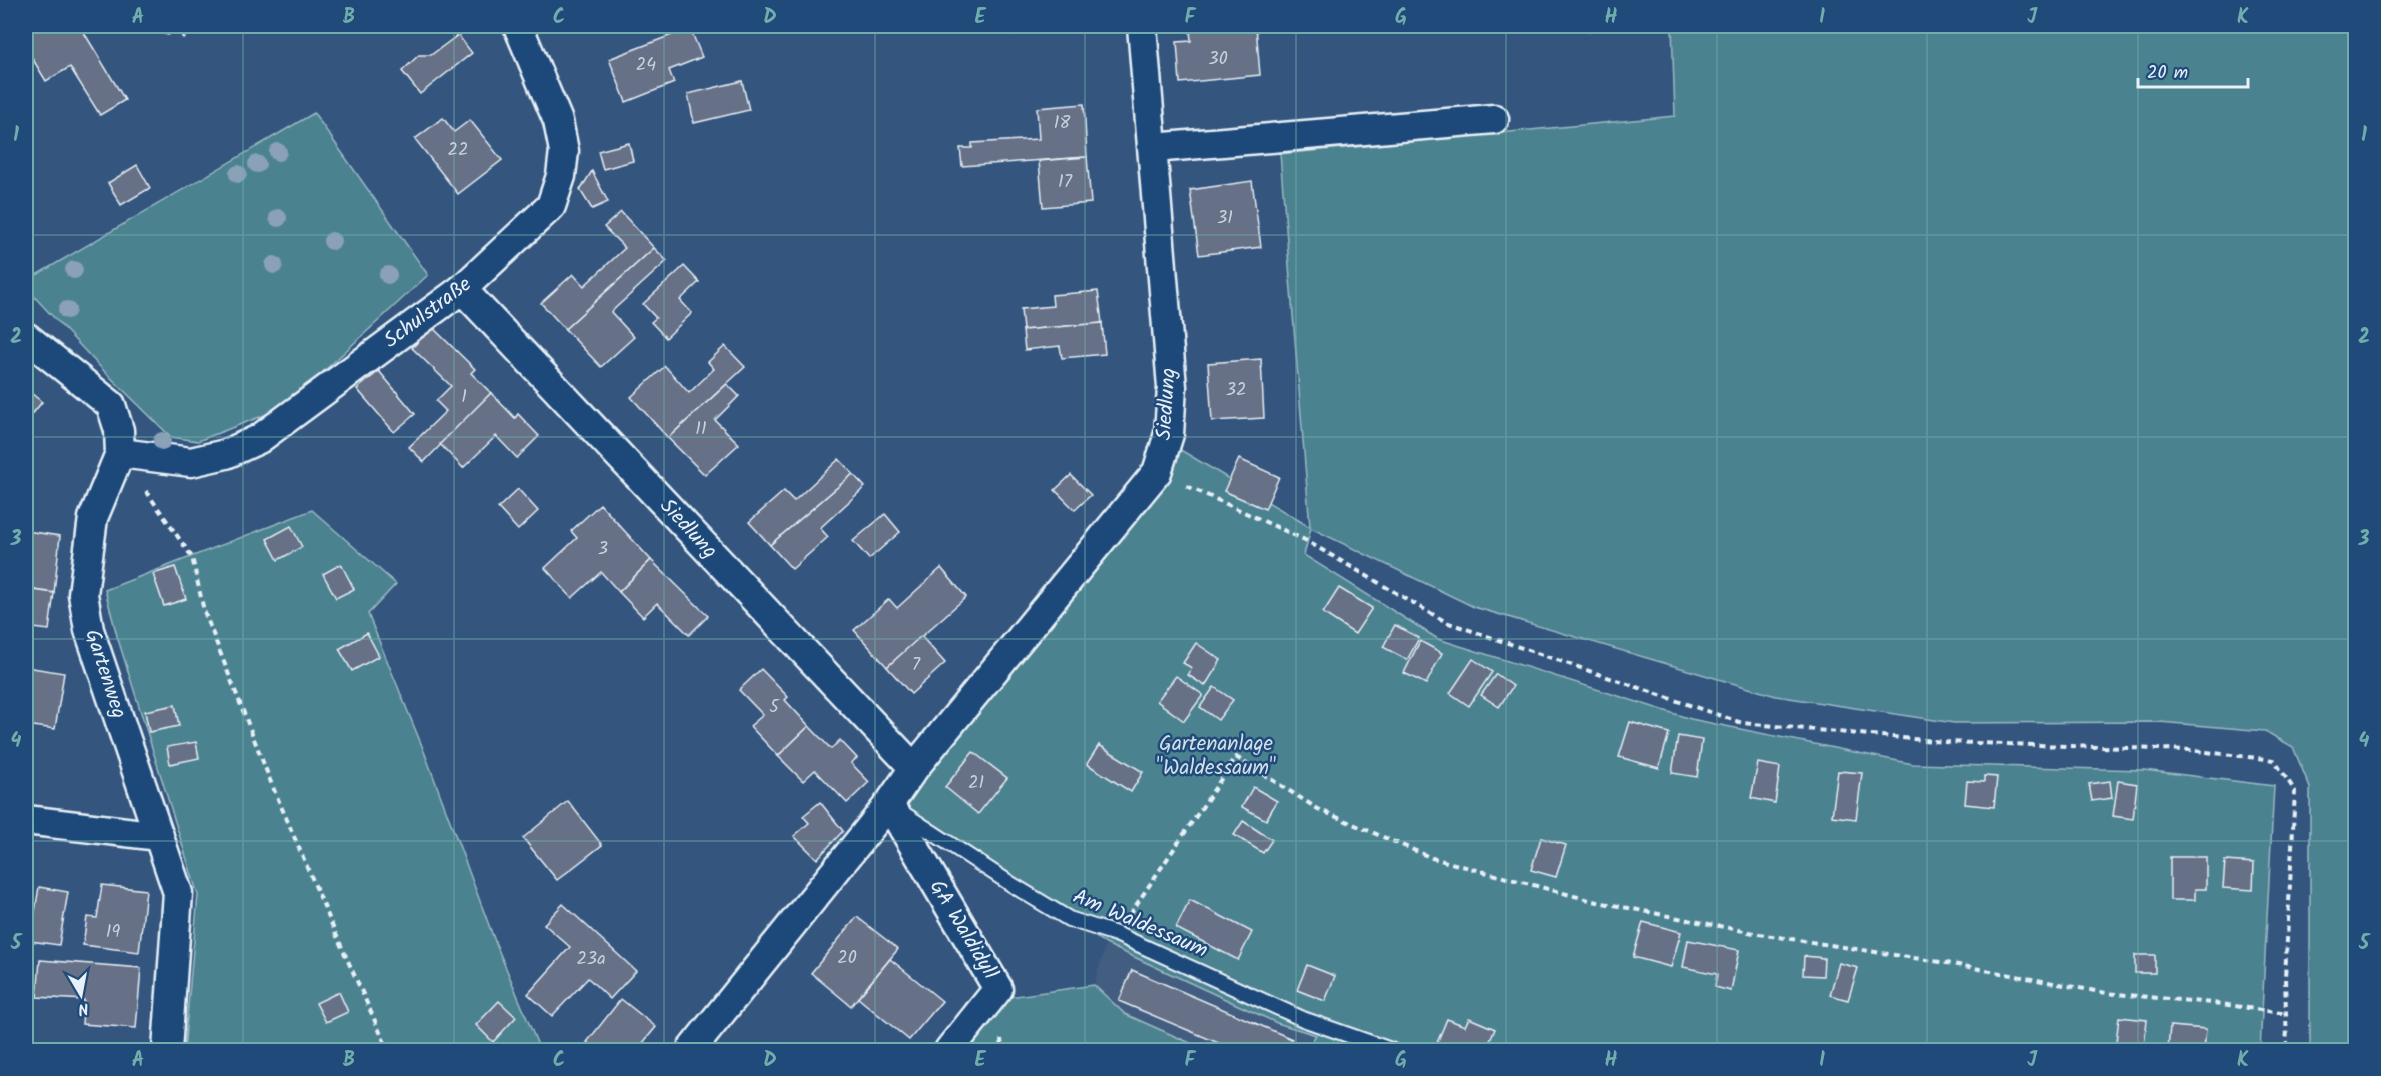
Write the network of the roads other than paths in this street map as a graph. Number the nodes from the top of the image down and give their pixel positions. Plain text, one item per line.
1 (518, 26) edge
2 (1142, 26) edge
3 (1494, 119) dead end
4 (1153, 148) junction
5 (462, 290) junction
6 (26, 337) edge
7 (120, 453) junction
8 (914, 768) junction
9 (889, 804) junction
10 (26, 820) edge
11 (159, 836) junction
12 (167, 1050) edge
13 (691, 1050) edge
14 (949, 1050) edge
15 (1390, 1050) edge

1 - 5 street, Schulstraße
2 - 4 street, Siedlung
3 - 4 street
4 - 8 street, Siedlung
5 - 7 street, Schulstraße
5 - 8 street, Siedlung
6 - 7 street, Gartenweg
7 - 11 street, Gartenweg
8 - 9 street, Siedlung
9 - 13 street, Siedlung
9 - 14 street, GA Waldidyll
9 - 15 lane, Am Waldessaum
10 - 11 street
11 - 12 street, Gartenweg

